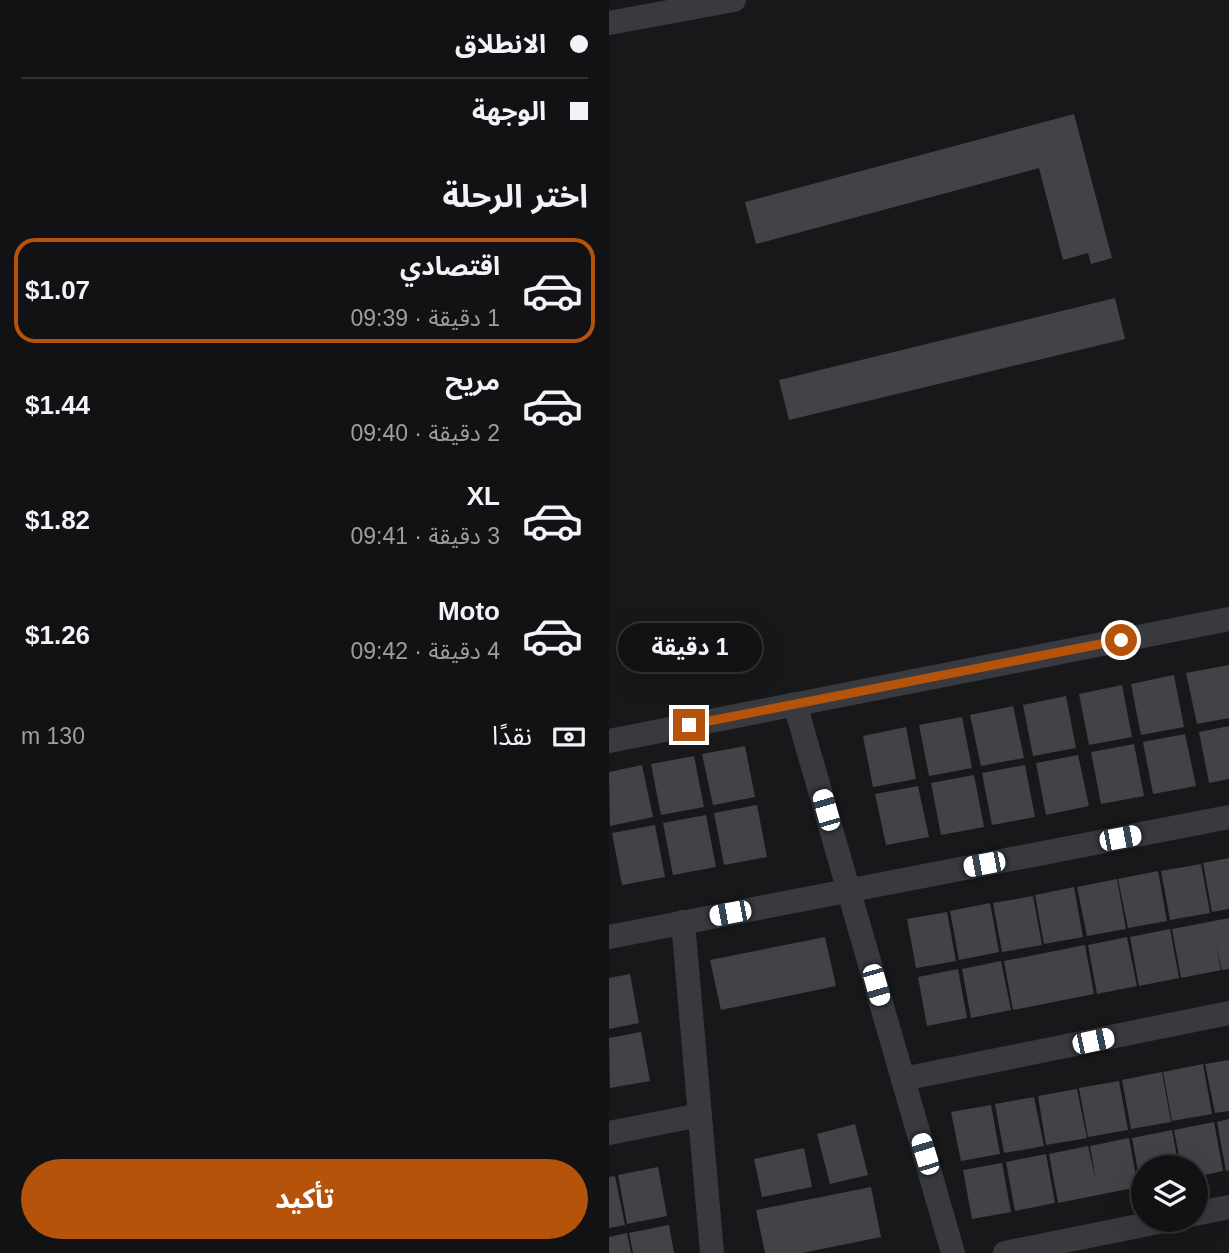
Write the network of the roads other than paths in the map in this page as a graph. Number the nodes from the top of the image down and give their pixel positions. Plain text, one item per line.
1 (734, 0) edge
2 (667, 6) edge
3 (609, 23) edge
4 (1229, 619) edge
5 (795, 704) junction
6 (609, 741) edge
7 (1229, 817) edge
8 (849, 890) junction
9 (683, 922) junction
10 (609, 937) edge
11 (1229, 1013) edge
12 (903, 1079) junction
13 (700, 1115) junction
14 (609, 1133) edge
15 (1229, 1207) edge
16 (1208, 1211) edge
17 (1131, 1227) edge
18 (712, 1253) edge
19 (953, 1253) edge
20 (1005, 1253) edge

1 - 2 street
2 - 3 street
4 - 5 street
5 - 6 street
5 - 8 street
7 - 8 street
8 - 9 street
8 - 12 street
9 - 10 street
9 - 13 street
11 - 12 street
12 - 19 street
13 - 14 street
13 - 18 street
15 - 16 street
17 - 20 street

